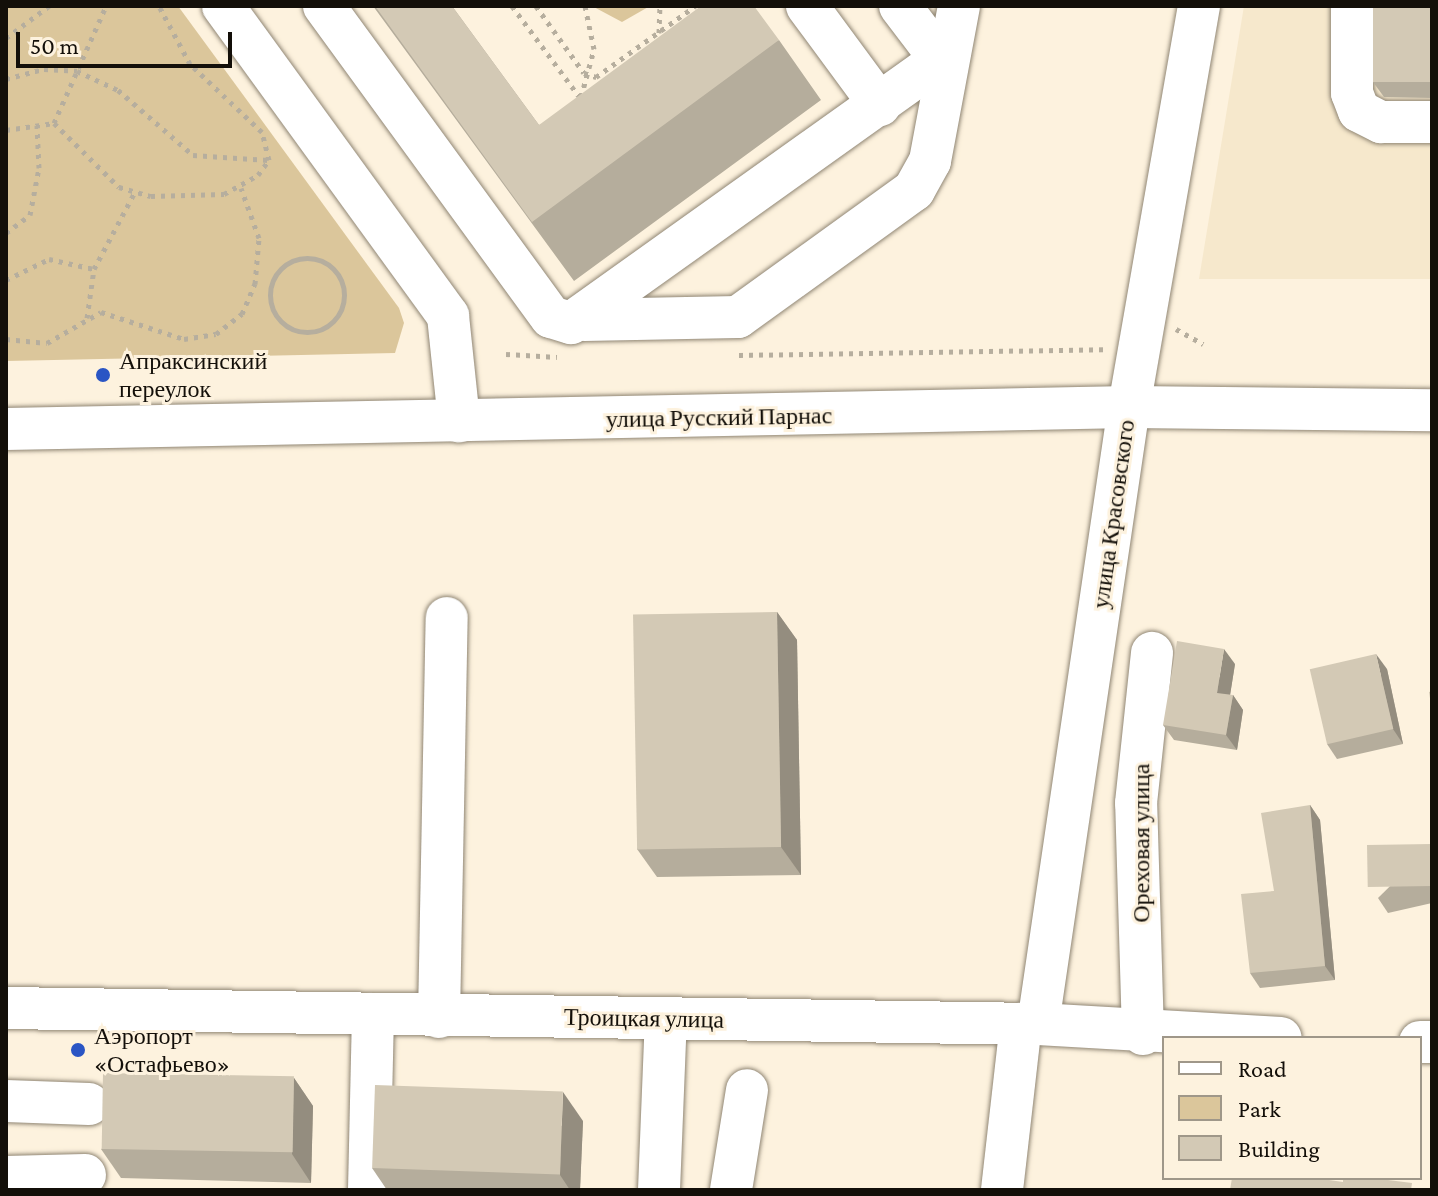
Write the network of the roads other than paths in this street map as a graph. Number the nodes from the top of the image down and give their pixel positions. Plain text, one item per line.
1 (223, 6) edge
2 (324, 6) edge
3 (807, 6) edge
4 (900, 6) edge
5 (959, 6) edge
6 (1199, 6) edge
7 (1352, 6) edge
8 (946, 57) junction
9 (880, 105) junction
10 (1432, 122) edge
11 (584, 320) junction
12 (1129, 407) junction
13 (1432, 410) edge
14 (459, 421) junction
15 (6, 429) edge
16 (447, 618) dead end
17 (1152, 653) dead end
18 (6, 1008) edge
19 (373, 1014) junction
20 (439, 1017) junction
21 (666, 1018) junction
22 (1030, 1024) junction
23 (1143, 1034) junction
24 (1212, 1036) edge
25 (747, 1090) dead end
26 (6, 1101) edge
27 (89, 1104) dead end
28 (85, 1175) dead end
29 (6, 1177) edge
30 (369, 1190) edge
31 (659, 1190) edge
32 (731, 1190) edge
33 (1002, 1190) edge

1 - 14 street
2 - 11 street
3 - 9 street
4 - 8 street
5 - 8 street
6 - 12 street, улица Красовского
7 - 10 street
8 - 9 street
8 - 11 street
9 - 11 street
12 - 13 street, улица Русский Парнас
12 - 14 street, улица Русский Парнас
12 - 22 street, улица Красовского
14 - 15 street, улица Русский Парнас
16 - 20 street
17 - 23 street, Ореховая улица
18 - 19 street, Троицкая улица
19 - 20 street, Троицкая улица
19 - 30 street
20 - 21 street, Троицкая улица
21 - 22 street, Троицкая улица
21 - 31 street
22 - 23 street, Троицкая улица
22 - 33 street, улица Красовского
23 - 24 street, Троицкая улица
25 - 32 street
26 - 27 street
28 - 29 street

